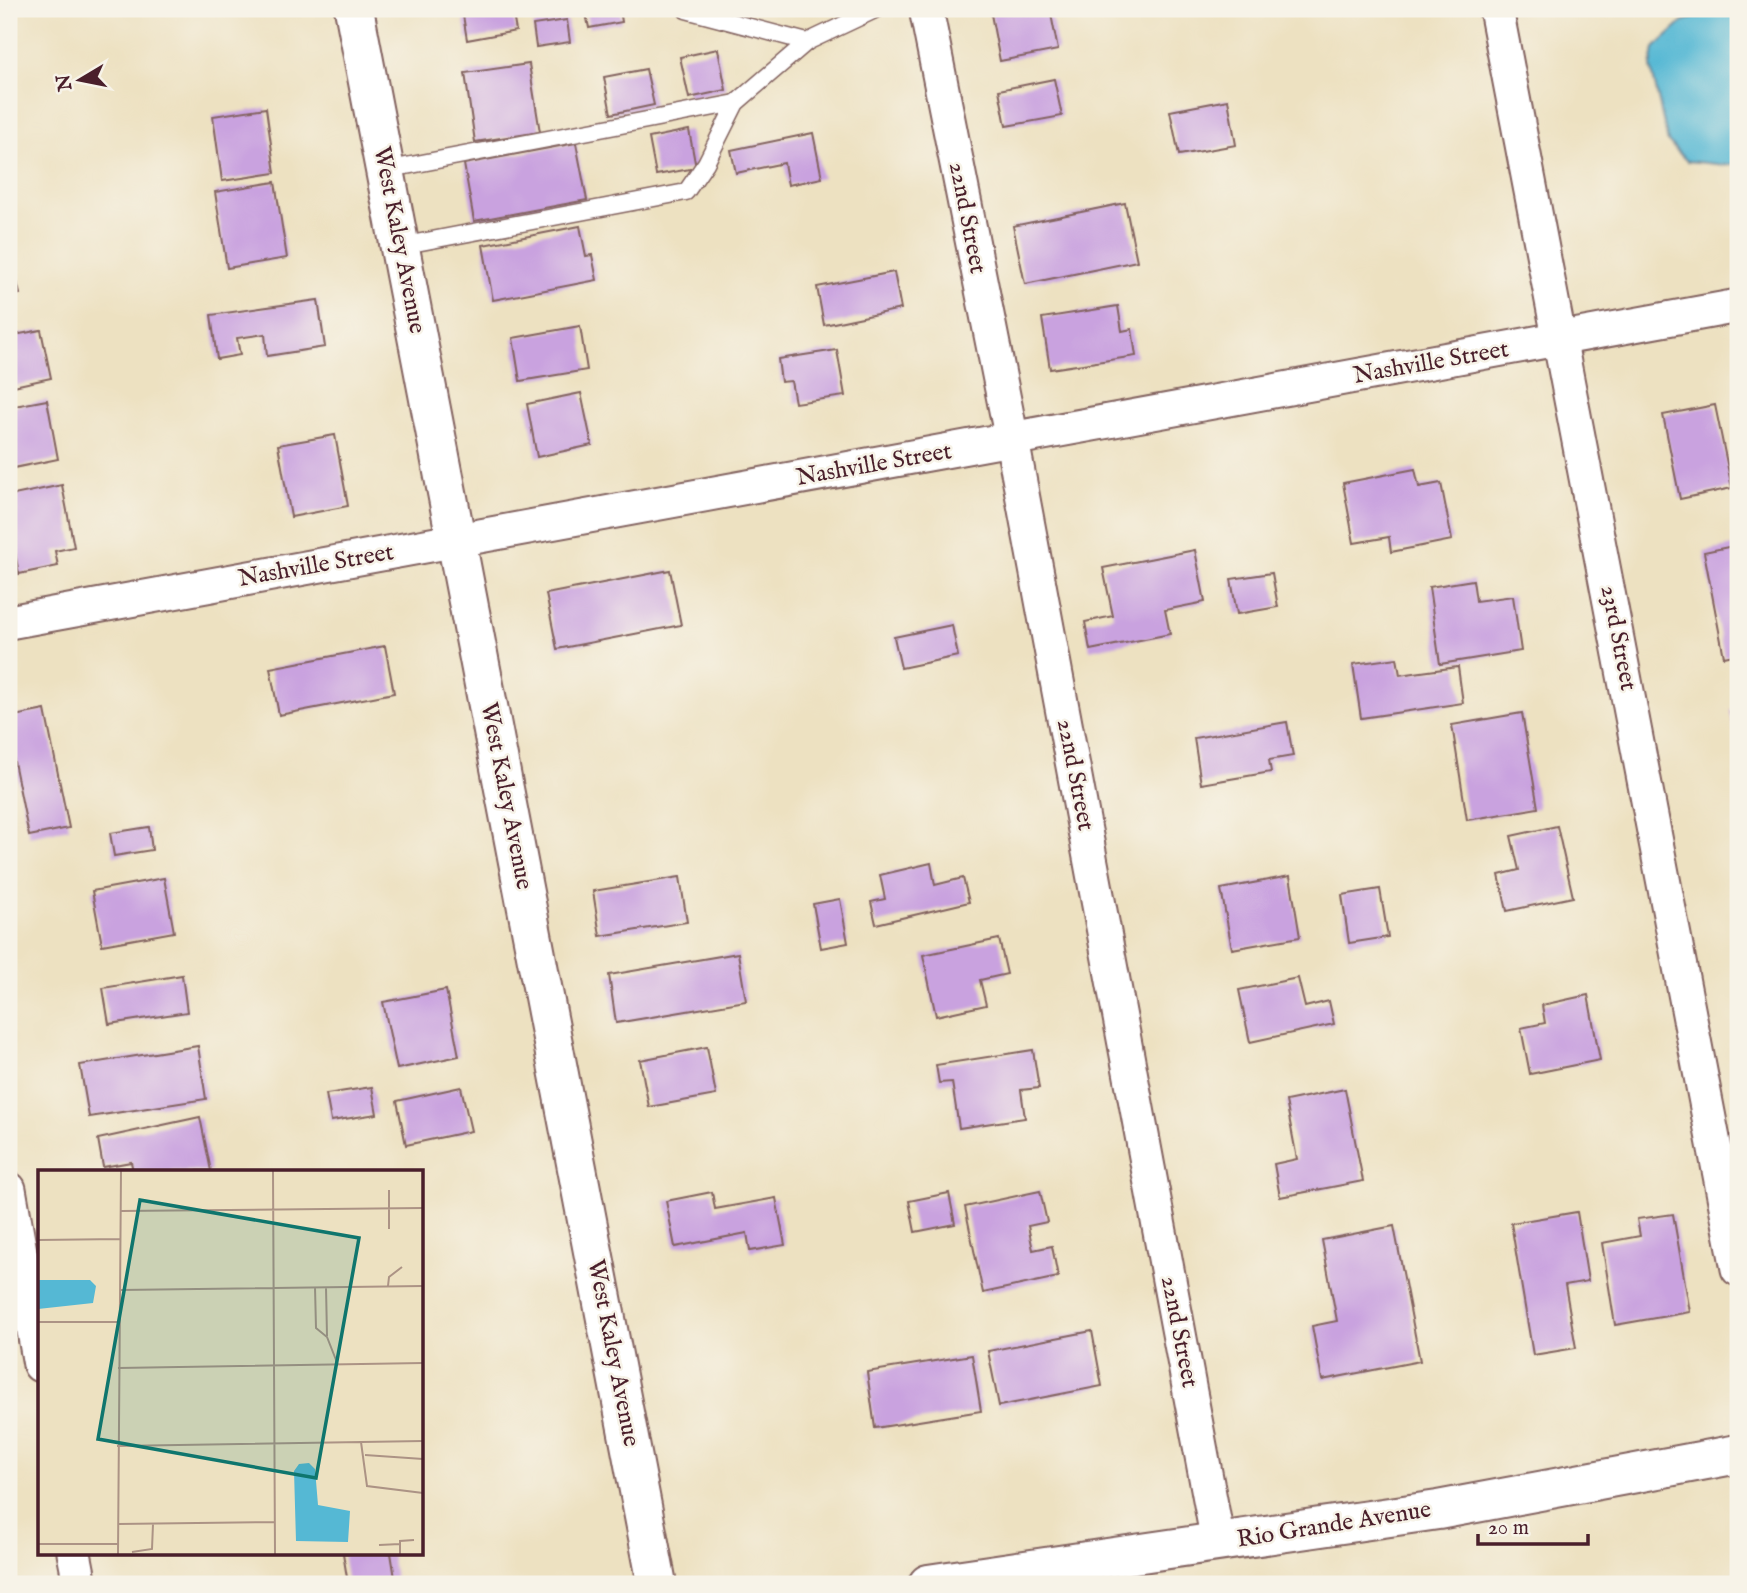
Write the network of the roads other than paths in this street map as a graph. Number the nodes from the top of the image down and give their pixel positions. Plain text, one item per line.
1 (354, 9) edge
2 (877, 9) edge
3 (926, 9) edge
4 (1496, 9) edge
5 (686, 10) edge
6 (807, 42) junction
7 (736, 103) junction
8 (385, 170) junction
9 (400, 247) junction
10 (1738, 306) edge
11 (1561, 339) junction
12 (1012, 440) junction
13 (457, 540) junction
14 (9, 622) edge
15 (9, 1189) edge
16 (1738, 1269) edge
17 (38, 1354) edge
18 (1738, 1454) edge
19 (1219, 1542) junction
20 (74, 1554) edge
21 (80, 1584) edge
22 (657, 1584) edge
23 (928, 1584) edge

1 - 8 street, West Kaley Avenue
2 - 6 lane
3 - 12 street, 22nd Street
4 - 11 street, 23rd Street
5 - 6 lane
6 - 7 lane
7 - 8 lane
7 - 9 lane
8 - 9 street, West Kaley Avenue
9 - 13 street, West Kaley Avenue
10 - 11 street, Nashville Street
11 - 12 street, Nashville Street
11 - 16 street, 23rd Street
12 - 13 street, Nashville Street
12 - 19 street, 22nd Street
13 - 14 street, Nashville Street
13 - 22 street, West Kaley Avenue
15 - 17 street
18 - 19 street, Rio Grande Avenue
19 - 23 street, Rio Grande Avenue
20 - 21 street

